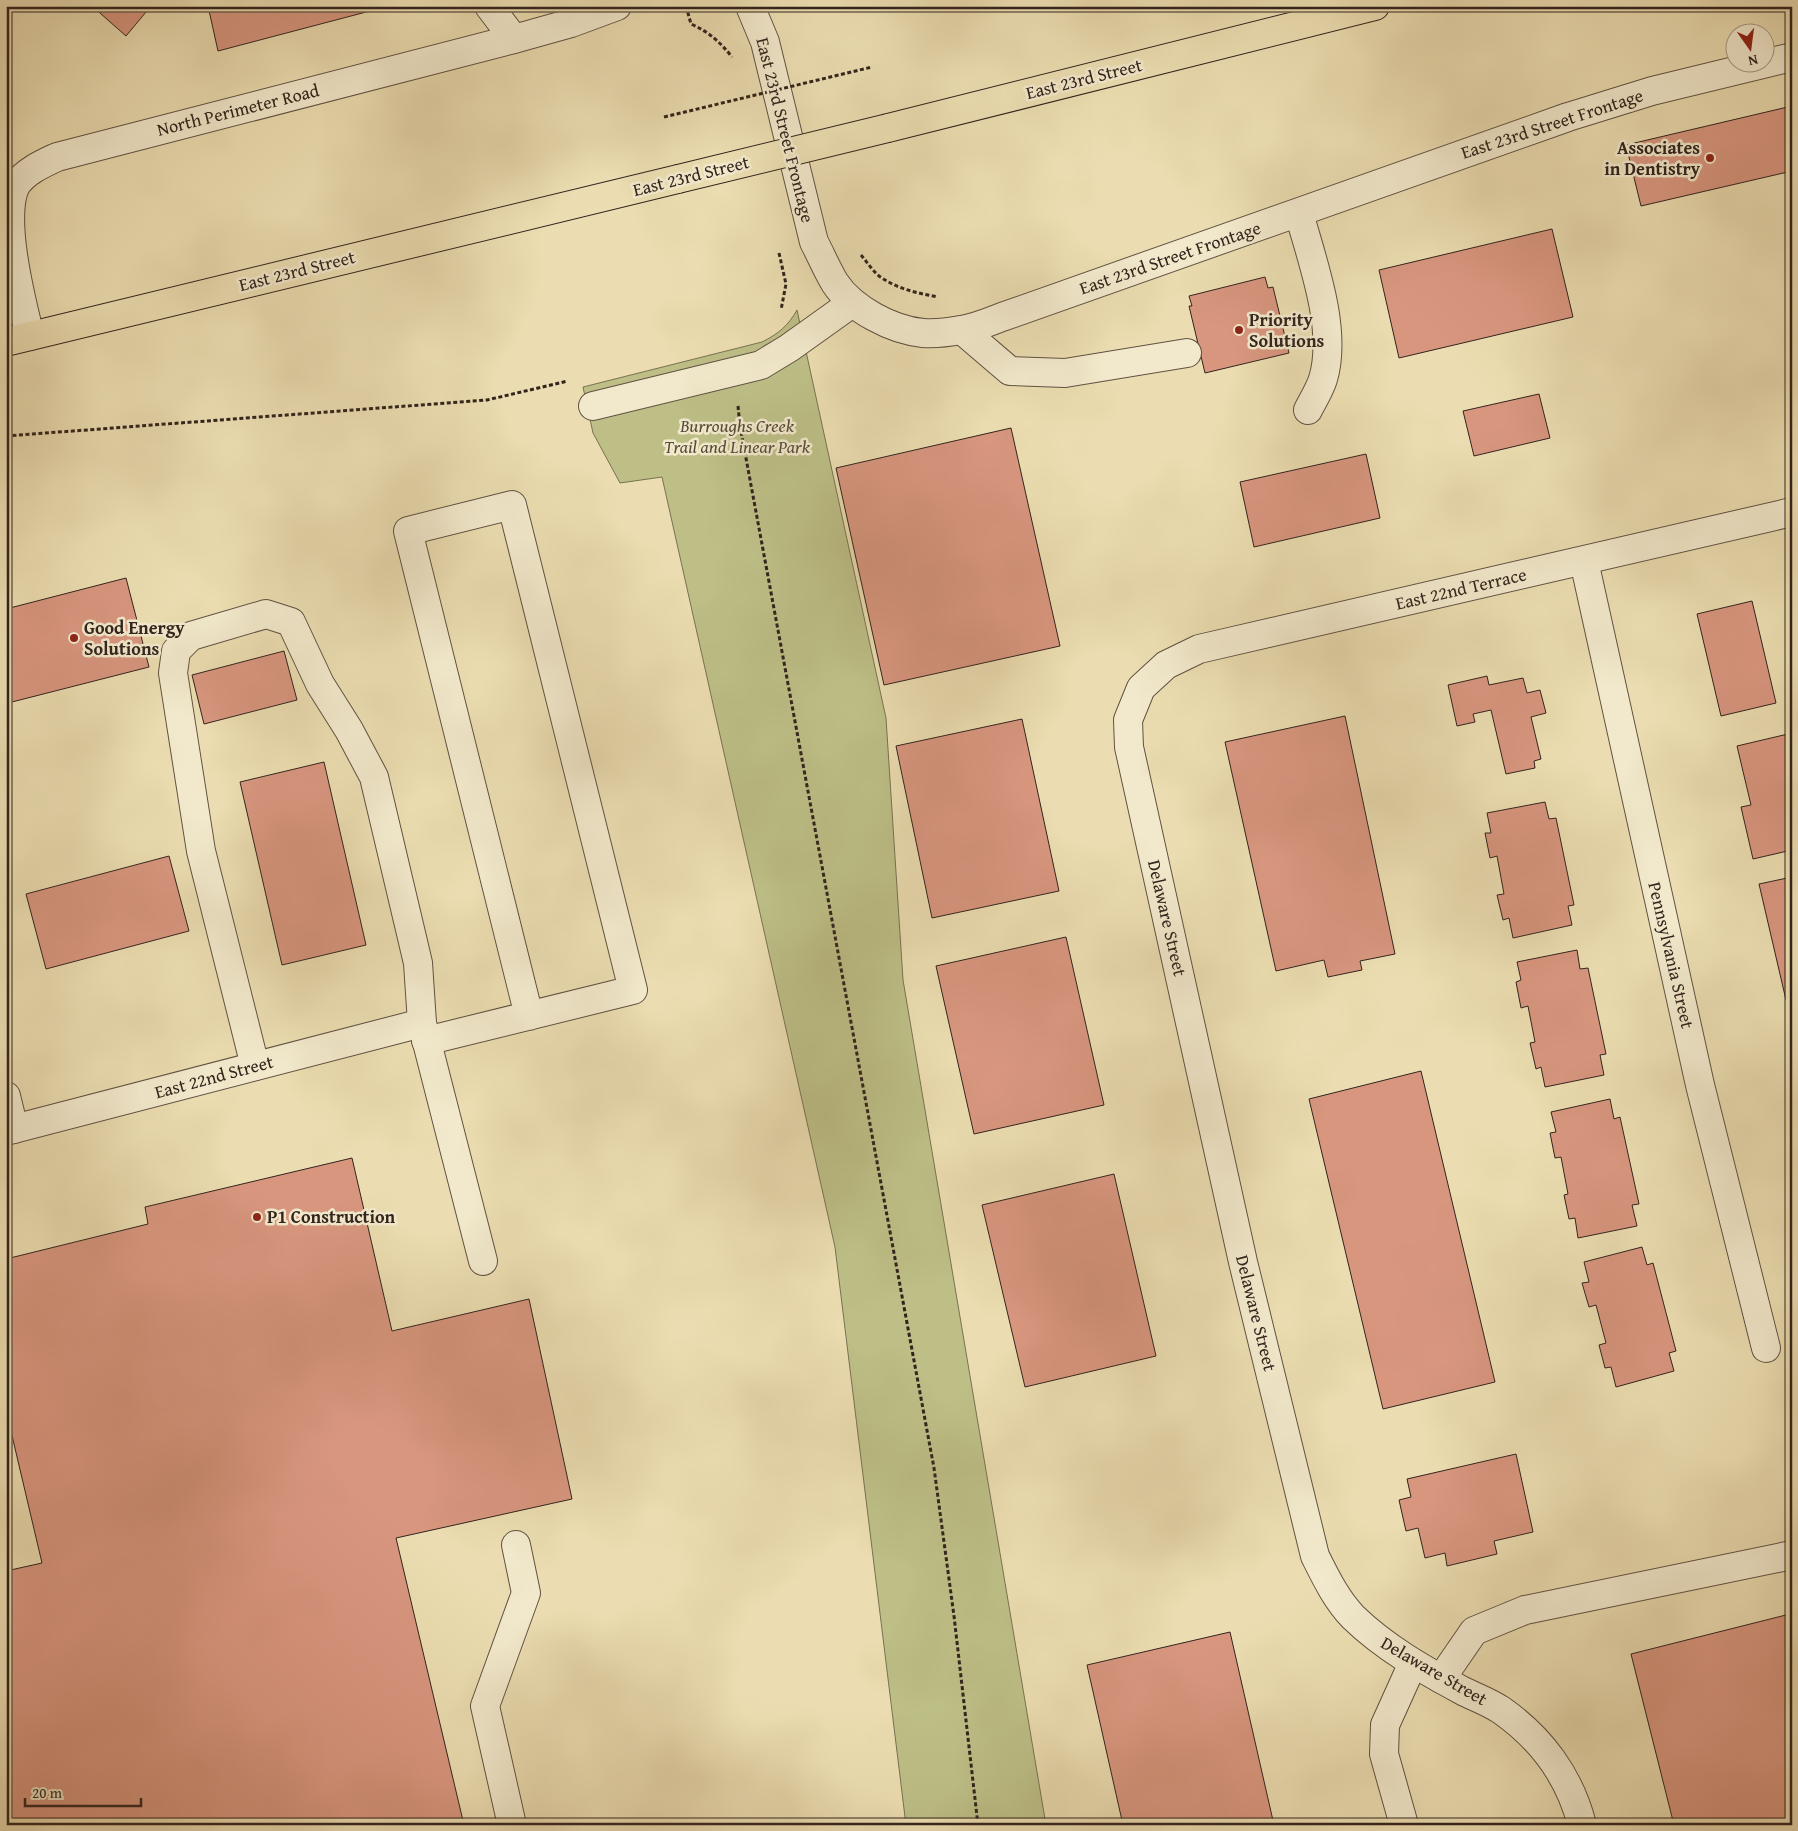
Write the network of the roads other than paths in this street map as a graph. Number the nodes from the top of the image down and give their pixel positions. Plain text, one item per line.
1 (489, 6) edge
2 (617, 6) edge
3 (750, 6) edge
4 (1375, 6) edge
5 (514, 40) junction
6 (1792, 57) edge
7 (9, 183) edge
8 (1299, 212) junction
9 (852, 303) junction
10 (962, 330) junction
11 (18, 339) edge
12 (1187, 353) dead end
13 (593, 406) dead end
14 (1308, 410) dead end
15 (1792, 512) edge
16 (1584, 561) junction
17 (1141, 688) joint
18 (529, 1016) junction
19 (424, 1032) junction
20 (255, 1066) junction
21 (6, 1096) edge
22 (10, 1130) edge
23 (483, 1261) dead end
24 (1766, 1348) dead end
25 (516, 1545) dead end
26 (1792, 1555) edge
27 (1413, 1662) junction
28 (1441, 1679) junction
29 (512, 1825) edge
30 (1404, 1825) edge
31 (1582, 1825) edge

1 - 5 street
2 - 5 street, North Perimeter Road
3 - 9 street, East 23rd Street Frontage
4 - 11 main road, East 23rd Street, bridge
5 - 7 street, North Perimeter Road
6 - 8 street, East 23rd Street Frontage
7 - 11 street, North Perimeter Road
8 - 10 street, East 23rd Street Frontage
8 - 14 street
9 - 10 street, East 23rd Street Frontage
9 - 13 street
10 - 12 street
15 - 16 street, East 22nd Terrace
16 - 17 street, East 22nd Terrace
16 - 24 street, Pennsylvania Street
17 - 27 street, Delaware Street
18 - 18 street, East 22nd Street
18 - 19 street, East 22nd Street
19 - 20 street, East 22nd Street
19 - 20 street
19 - 23 street
20 - 22 street, East 22nd Street
21 - 22 street
25 - 29 street
26 - 28 street
27 - 28 street, Delaware Street
27 - 30 street
28 - 31 street, Delaware Street

